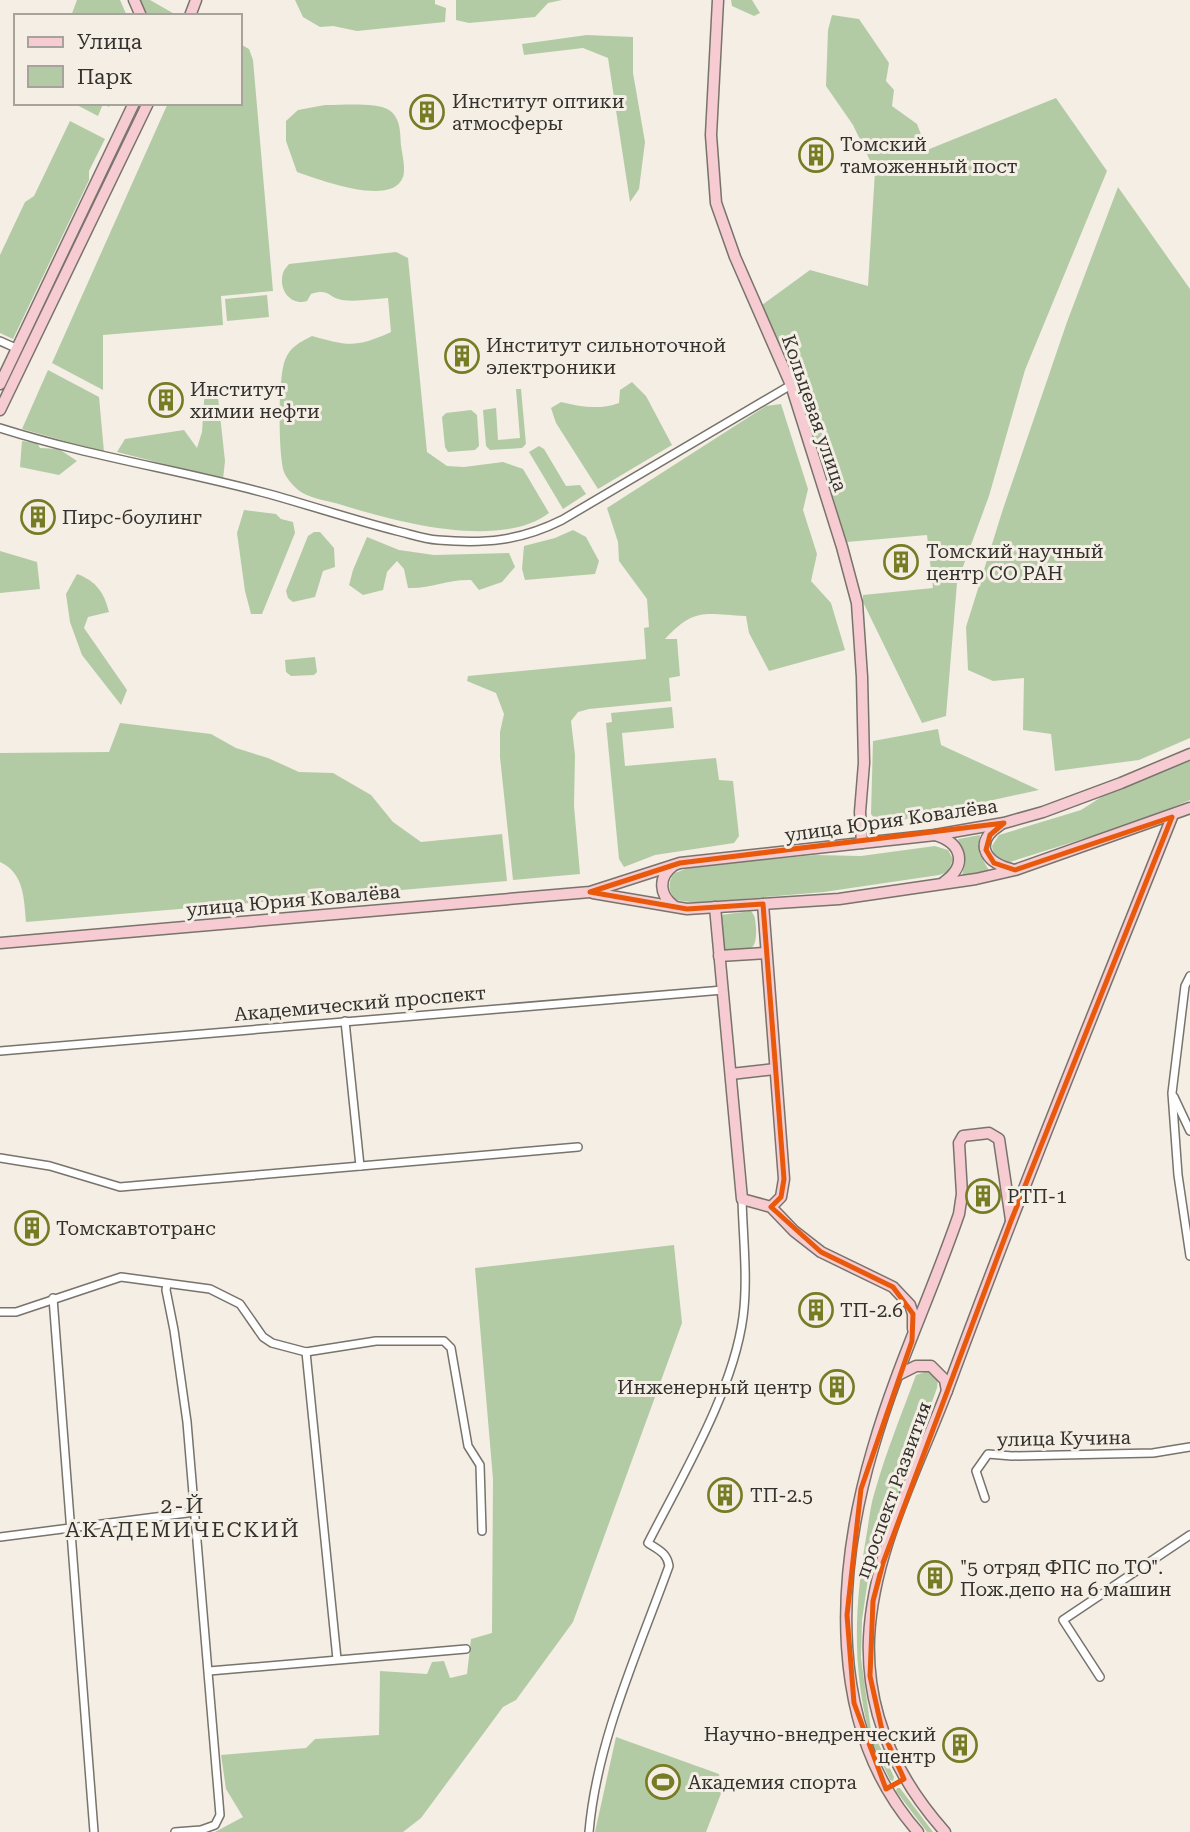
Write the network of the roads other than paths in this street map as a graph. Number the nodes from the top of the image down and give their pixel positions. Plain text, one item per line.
1 (718, 0) edge
2 (133, 105) edge
3 (147, 105) edge
4 (0, 341) edge
5 (23, 352) junction
6 (0, 384) edge
7 (791, 385) junction
8 (0, 410) edge
9 (0, 428) edge
10 (1190, 754) edge
11 (1190, 808) edge
12 (1172, 817) junction
13 (1004, 823) junction
14 (935, 835) junction
15 (862, 844) junction
16 (680, 863) junction
17 (1015, 870) junction
18 (940, 884) junction
19 (590, 892) junction
20 (763, 904) junction
21 (715, 907) junction
22 (678, 908) junction
23 (0, 943) edge
24 (766, 953) junction
25 (719, 956) junction
26 (1190, 976) edge
27 (723, 990) junction
28 (345, 1021) junction
29 (0, 1051) edge
30 (775, 1069) junction
31 (731, 1074) junction
32 (1172, 1093) junction
33 (1174, 1127) junction
34 (1189, 1129) edge
35 (578, 1147) dead end
36 (0, 1158) edge
37 (360, 1166) junction
38 (742, 1199) junction
39 (771, 1207) junction
40 (1011, 1220) junction
41 (1190, 1256) edge
42 (167, 1284) junction
43 (53, 1298) junction
44 (0, 1312) edge
45 (912, 1340) junction
46 (306, 1352) junction
47 (898, 1375) junction
48 (947, 1392) junction
49 (1190, 1447) edge
50 (985, 1498) dead end
51 (195, 1512) junction
52 (70, 1527) junction
53 (482, 1531) dead end
54 (1190, 1535) edge
55 (0, 1538) edge
56 (466, 1649) dead end
57 (337, 1659) junction
58 (209, 1671) junction
59 (1100, 1676) dead end
60 (882, 1730) junction
61 (863, 1737) junction
62 (904, 1779) junction
63 (886, 1789) junction
64 (94, 1832) edge
65 (175, 1832) edge
66 (589, 1832) edge
67 (918, 1832) edge
68 (945, 1832) edge

1 - 7 street, Кольцевая улица
2 - 5 street
3 - 5 street
4 - 5 street
5 - 6 street
5 - 8 street
7 - 9 street
7 - 15 street, Кольцевая улица
10 - 13 street, улица Юрия Ковалёва
11 - 12 street, улица Юрия Ковалёва
12 - 17 street, улица Юрия Ковалёва
12 - 40 street, проспект Развития
13 - 14 street, улица Юрия Ковалёва
13 - 17 street
14 - 15 street, улица Юрия Ковалёва
14 - 18 street
15 - 16 street, улица Юрия Ковалёва
16 - 19 street, улица Юрия Ковалёва
16 - 22 street
17 - 18 street, улица Юрия Ковалёва
18 - 20 street, улица Юрия Ковалёва
19 - 22 street, улица Юрия Ковалёва
19 - 23 street, улица Юрия Ковалёва
20 - 21 street, улица Юрия Ковалёва
20 - 24 street
21 - 22 street, улица Юрия Ковалёва
21 - 25 street
24 - 25 street
24 - 30 street
25 - 27 street
26 - 32 street
27 - 28 street, Академический проспект
27 - 31 street
28 - 29 street, Академический проспект
28 - 37 street
30 - 31 street
30 - 39 street
31 - 38 street
32 - 33 street
32 - 34 street
33 - 34 street
33 - 41 street
35 - 37 street
36 - 37 street
38 - 39 street
38 - 66 street
39 - 45 street
40 - 45 street, проспект Развития
40 - 48 street, проспект Развития
42 - 43 street
42 - 46 street
42 - 51 street
43 - 44 street
43 - 52 street
45 - 47 street, проспект Развития
46 - 53 street
46 - 57 street
47 - 48 street, проспект Развития
47 - 61 street, проспект Развития
48 - 60 street, проспект Развития
49 - 50 street, улица Кучина
51 - 52 street
51 - 58 street
52 - 55 street
52 - 64 street
54 - 59 street
56 - 57 street
57 - 58 street
58 - 65 street
60 - 61 street
60 - 62 street, проспект Развития
61 - 63 street, проспект Развития
62 - 63 street
62 - 68 street, проспект Развития
63 - 67 street, проспект Развития

